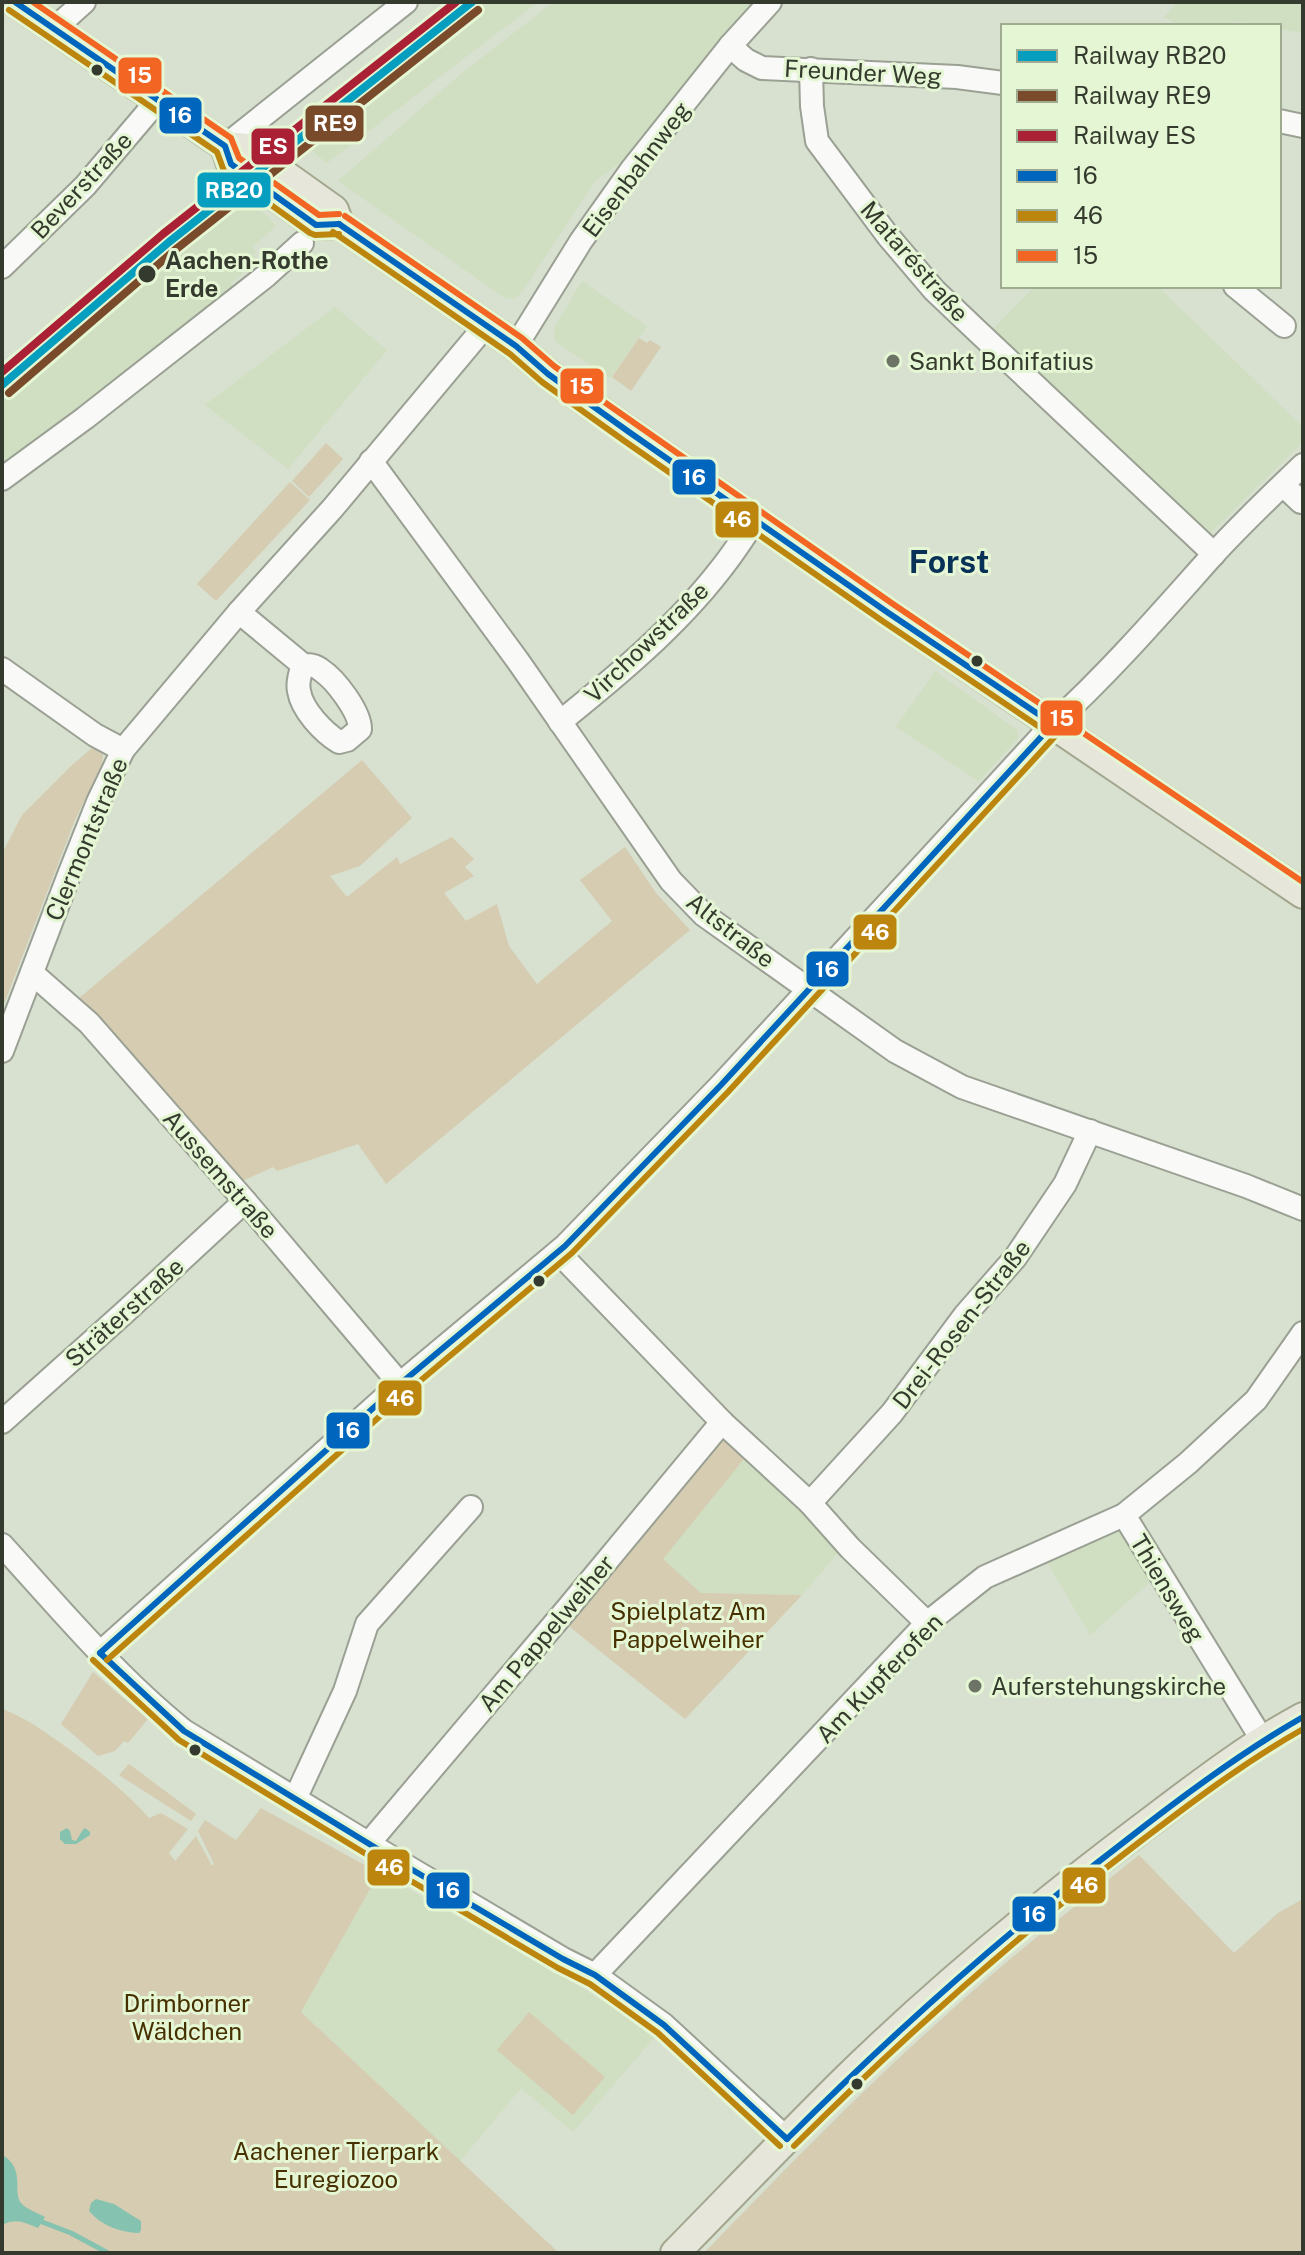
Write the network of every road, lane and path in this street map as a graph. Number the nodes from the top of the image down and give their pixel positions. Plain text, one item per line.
1 (15, 2) edge
2 (84, 2) edge
3 (406, 2) edge
4 (770, 2) edge
5 (54, 29) junction
6 (730, 46) junction
7 (811, 69) junction
8 (1001, 83) edge
9 (158, 100) junction
10 (1281, 121) edge
11 (1303, 126) edge
12 (225, 146) junction
13 (302, 243) dead end
14 (2, 267) edge
15 (1237, 288) edge
16 (486, 325) junction
17 (1284, 326) dead end
18 (516, 346) junction
19 (371, 461) junction
20 (1303, 465) edge
21 (2, 479) edge
22 (1283, 485) junction
23 (1301, 502) dead end
24 (755, 520) junction
25 (1214, 554) junction
26 (239, 612) junction
27 (303, 665) dead end
28 (2, 669) edge
29 (560, 722) junction
30 (1053, 724) junction
31 (123, 750) junction
32 (1301, 889) edge
33 (32, 973) junction
34 (809, 989) junction
35 (2, 1051) edge
36 (1090, 1131) junction
37 (245, 1201) junction
38 (1303, 1209) edge
39 (558, 1252) junction
40 (1303, 1333) edge
41 (400, 1384) junction
42 (2, 1422) edge
43 (722, 1422) junction
44 (810, 1503) junction
45 (471, 1507) dead end
46 (1124, 1515) junction
47 (2, 1545) edge
48 (927, 1623) junction
49 (100, 1653) junction
50 (1303, 1717) edge
51 (1263, 1741) junction
52 (295, 1799) junction
53 (369, 1843) junction
54 (595, 1975) junction
55 (787, 2139) junction
56 (675, 2253) edge

1 - 5 main road
2 - 5 street
3 - 12 street
4 - 6 street, Eisenbahnweg
5 - 9 main road
6 - 7 street, Freunder Weg
6 - 18 street, Eisenbahnweg
7 - 8 street, Freunder Weg
7 - 25 street, Mataréstraße
9 - 12 main road
9 - 14 street, Beverstraße
10 - 11 street
12 - 16 main road
13 - 21 street
15 - 17 street
16 - 18 main road
16 - 19 street, Clermontstraße
18 - 24 main road
19 - 26 street, Clermontstraße
19 - 29 street, Altstraße
20 - 22 street
22 - 23 street
22 - 25 street
24 - 29 street, Virchowstraße
24 - 30 main road
25 - 30 street
26 - 27 street
26 - 31 street, Clermontstraße
28 - 31 street
29 - 34 street, Altstraße
30 - 32 main road
30 - 34 street
31 - 33 street, Clermontstraße
33 - 35 street, Clermontstraße
33 - 37 street, Aussemstraße
34 - 36 street, Altstraße
34 - 39 street
36 - 38 street, Altstraße
36 - 44 street, Drei-Rosen-Straße
37 - 41 street, Aussemstraße
37 - 42 street, Sträterstraße
39 - 41 street
39 - 43 street
40 - 46 street, Am Kupferofen
41 - 49 street
43 - 44 street
43 - 53 street, Am Pappelweiher
44 - 48 street
45 - 52 street
46 - 48 street, Am Kupferofen
46 - 51 street, Thiensweg
47 - 49 street
48 - 54 street, Am Kupferofen
49 - 52 street
50 - 51 main road
51 - 55 main road
52 - 53 street
53 - 54 street
54 - 55 street
55 - 56 main road

